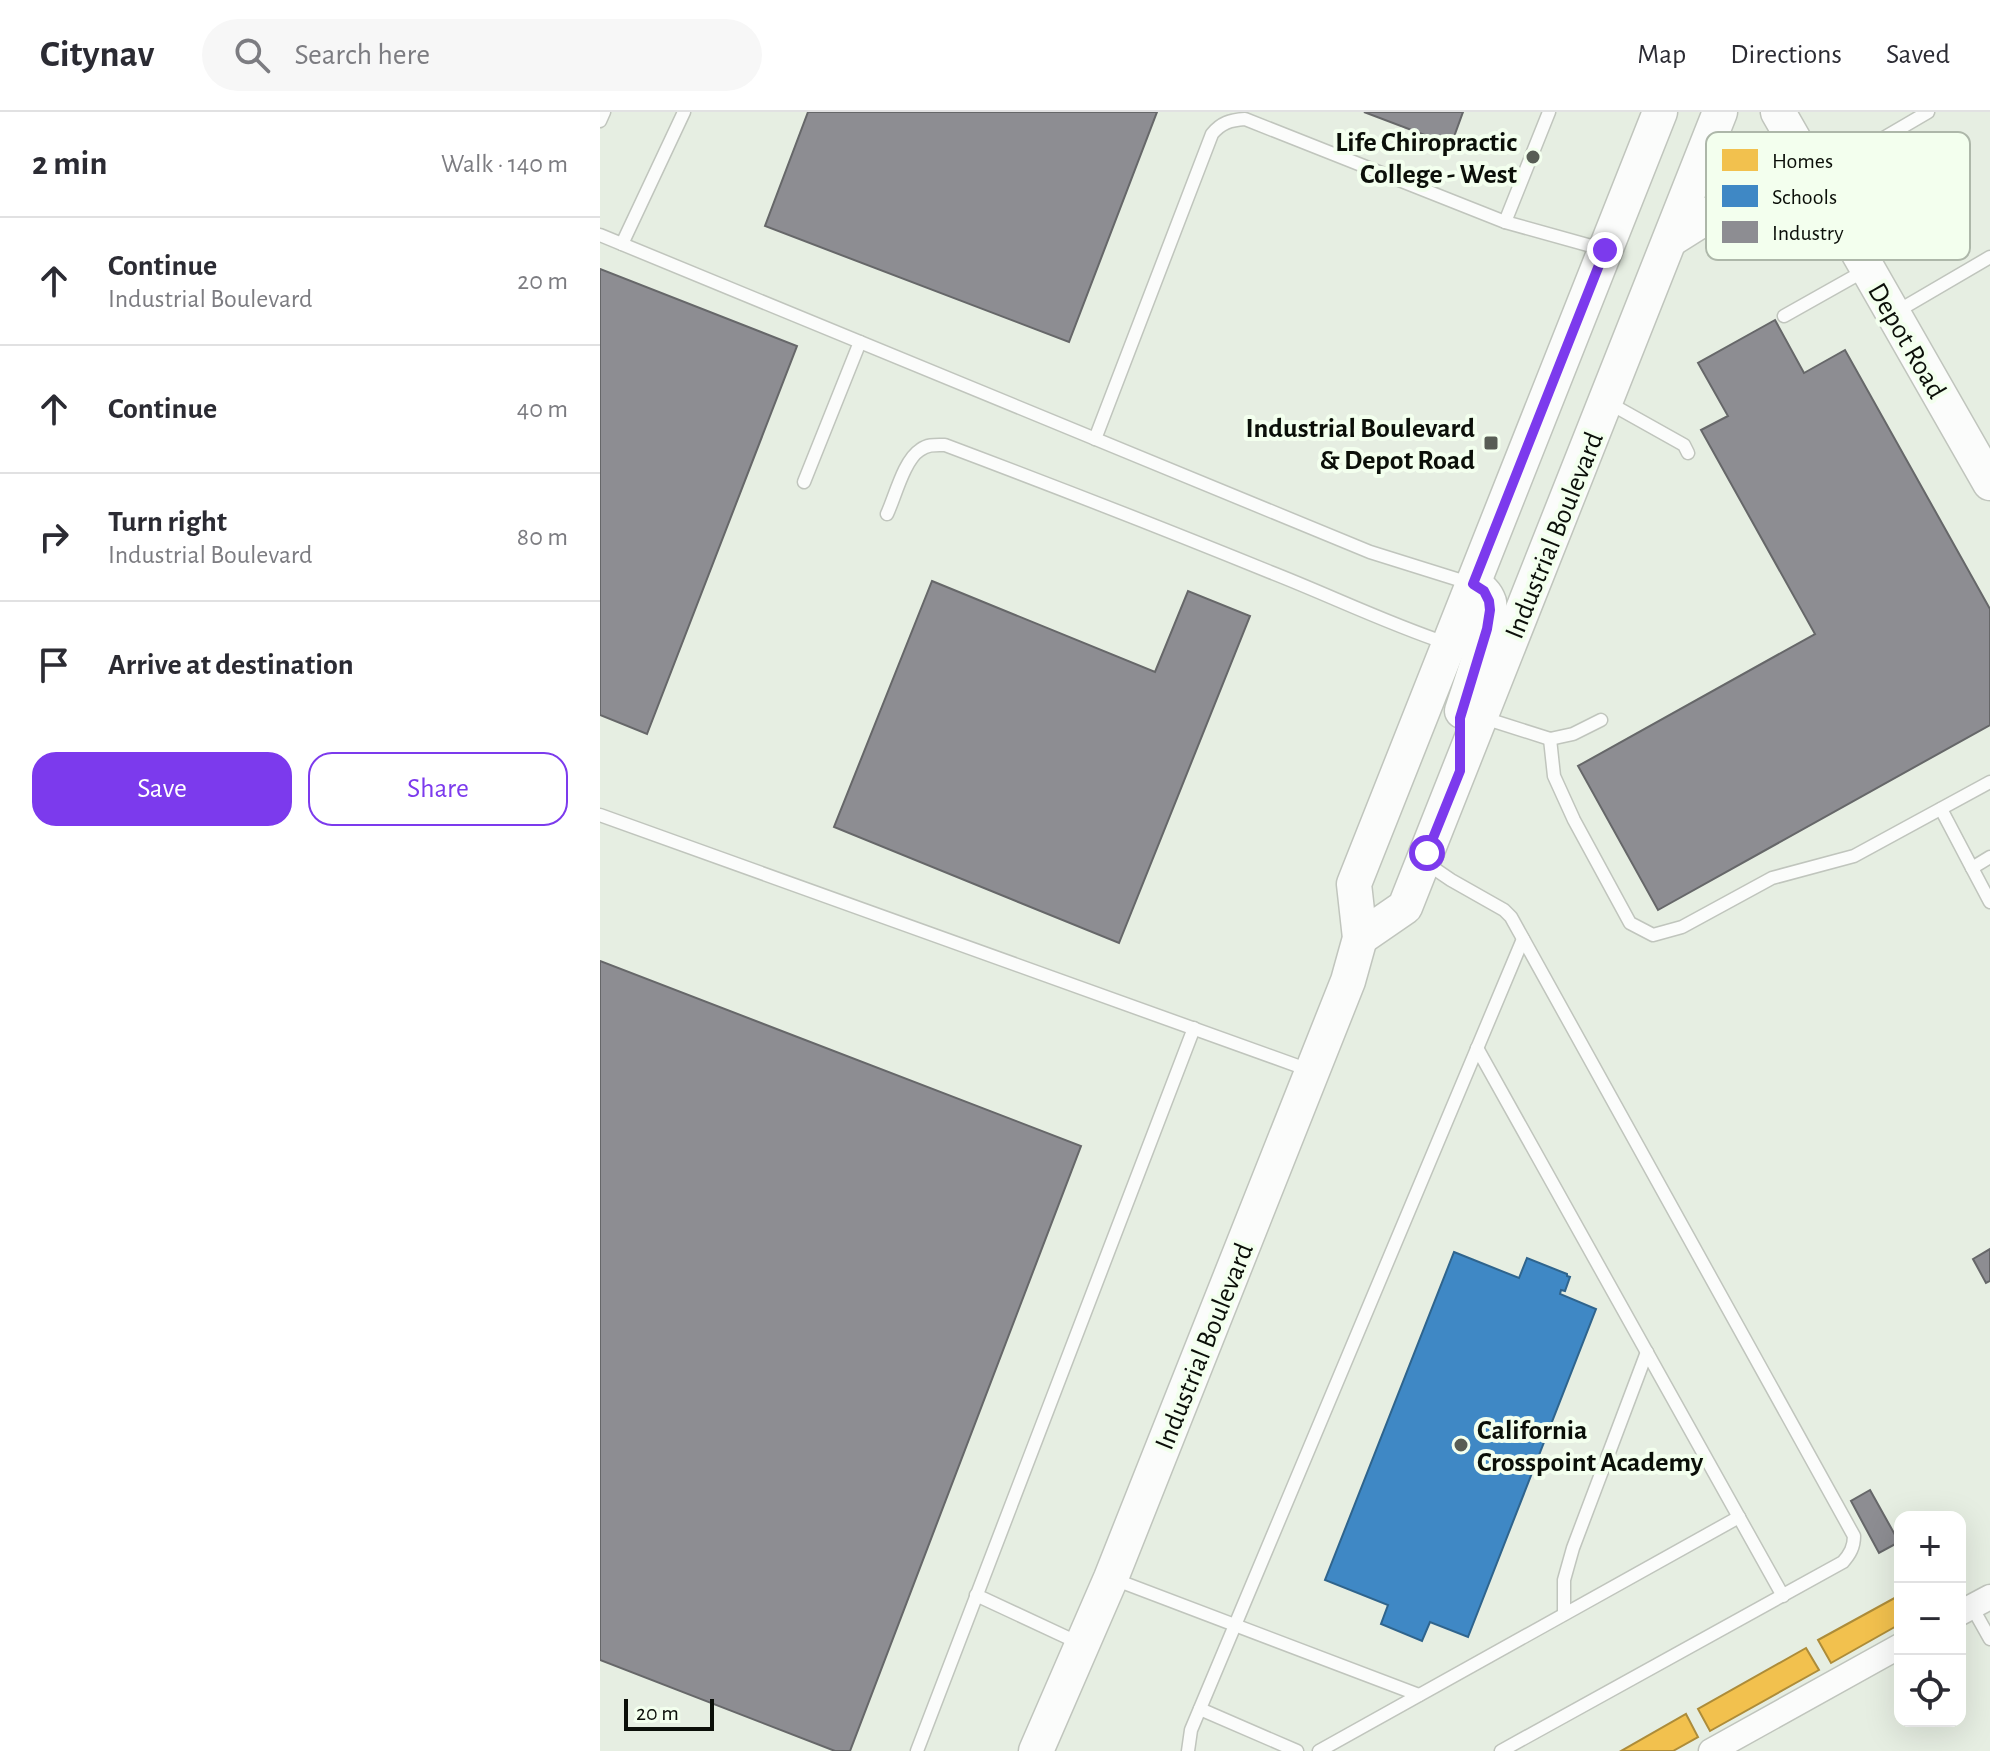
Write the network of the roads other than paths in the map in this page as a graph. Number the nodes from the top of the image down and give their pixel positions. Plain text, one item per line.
1 (604, 112) edge
2 (684, 112) edge
3 (1549, 112) edge
4 (1660, 112) edge
5 (1720, 112) edge
6 (1778, 112) edge
7 (1928, 112) edge
8 (600, 121) edge
9 (1712, 132) edge
10 (1789, 132) edge
11 (1894, 132) edge
12 (1706, 148) edge
13 (1706, 217) edge
14 (1505, 222) junction
15 (600, 235) edge
16 (1671, 239) junction
17 (622, 244) junction
18 (1605, 250) junction
19 (1990, 257) edge
20 (1862, 260) edge
21 (1867, 269) junction
22 (1892, 314) junction
23 (1784, 316) dead end
24 (860, 342) junction
25 (1606, 402) junction
26 (1095, 439) junction
27 (1688, 453) dead end
28 (1982, 464) edge
29 (804, 482) dead end
30 (887, 514) dead end
31 (1473, 584) junction
32 (1449, 644) junction
33 (1481, 717) junction
34 (1601, 720) dead end
35 (1550, 739) junction
36 (1460, 771) junction
37 (1990, 782) edge
38 (1941, 809) junction
39 (600, 815) edge
40 (1990, 857) edge
41 (1424, 861) junction
42 (1972, 868) junction
43 (1990, 902) edge
44 (1360, 938) junction
45 (1523, 939) junction
46 (1194, 1028) junction
47 (1477, 1048) junction
48 (1312, 1071) junction
49 (1647, 1352) junction
50 (1739, 1517) junction
51 (1111, 1578) junction
52 (976, 1595) junction
53 (1783, 1596) junction
54 (1974, 1605) edge
55 (1564, 1614) junction
56 (1235, 1625) junction
57 (1990, 1639) edge
58 (1082, 1645) junction
59 (1894, 1649) edge
60 (1419, 1695) junction
61 (1200, 1709) junction
62 (917, 1751) edge
63 (1036, 1751) edge
64 (1188, 1751) edge
65 (1297, 1751) edge
66 (1319, 1751) edge
67 (1501, 1751) edge
68 (1711, 1751) edge

1 - 8 lane
2 - 17 lane
3 - 14 lane
4 - 18 main road, Industrial Boulevard
5 - 9 main road, Industrial Boulevard
6 - 10 main road, Depot Road
7 - 11 lane
12 - 16 main road, Industrial Boulevard
13 - 16 main road
14 - 18 lane
14 - 26 lane
15 - 17 lane
16 - 25 main road, Industrial Boulevard
17 - 24 lane
18 - 31 main road, Industrial Boulevard
19 - 22 lane
20 - 21 main road, Depot Road
21 - 22 main road, Depot Road
21 - 23 lane
22 - 28 main road, Depot Road
24 - 26 lane
24 - 29 lane
25 - 27 lane
25 - 33 main road, Industrial Boulevard
26 - 31 lane
30 - 32 lane
31 - 32 main road, Industrial Boulevard
31 - 36 main road
32 - 44 main road, Industrial Boulevard
33 - 35 lane
33 - 36 main road, Industrial Boulevard
34 - 35 lane
35 - 38 lane
36 - 41 main road, Industrial Boulevard
37 - 38 lane
38 - 42 lane
39 - 46 lane
40 - 42 lane
41 - 44 main road, Industrial Boulevard
41 - 45 lane
42 - 43 lane
44 - 48 main road, Industrial Boulevard
45 - 47 lane
45 - 53 lane
46 - 48 lane
46 - 52 lane
47 - 49 lane
47 - 56 lane
48 - 51 main road, Industrial Boulevard
49 - 50 lane
49 - 55 lane
50 - 53 lane
50 - 55 lane
51 - 56 lane
51 - 58 main road, Industrial Boulevard
52 - 58 lane
52 - 62 lane
53 - 67 lane
54 - 57 lane
55 - 60 lane
56 - 60 lane
56 - 61 lane
58 - 63 main road, Industrial Boulevard
59 - 68 street
60 - 66 lane
61 - 64 lane
61 - 65 lane

